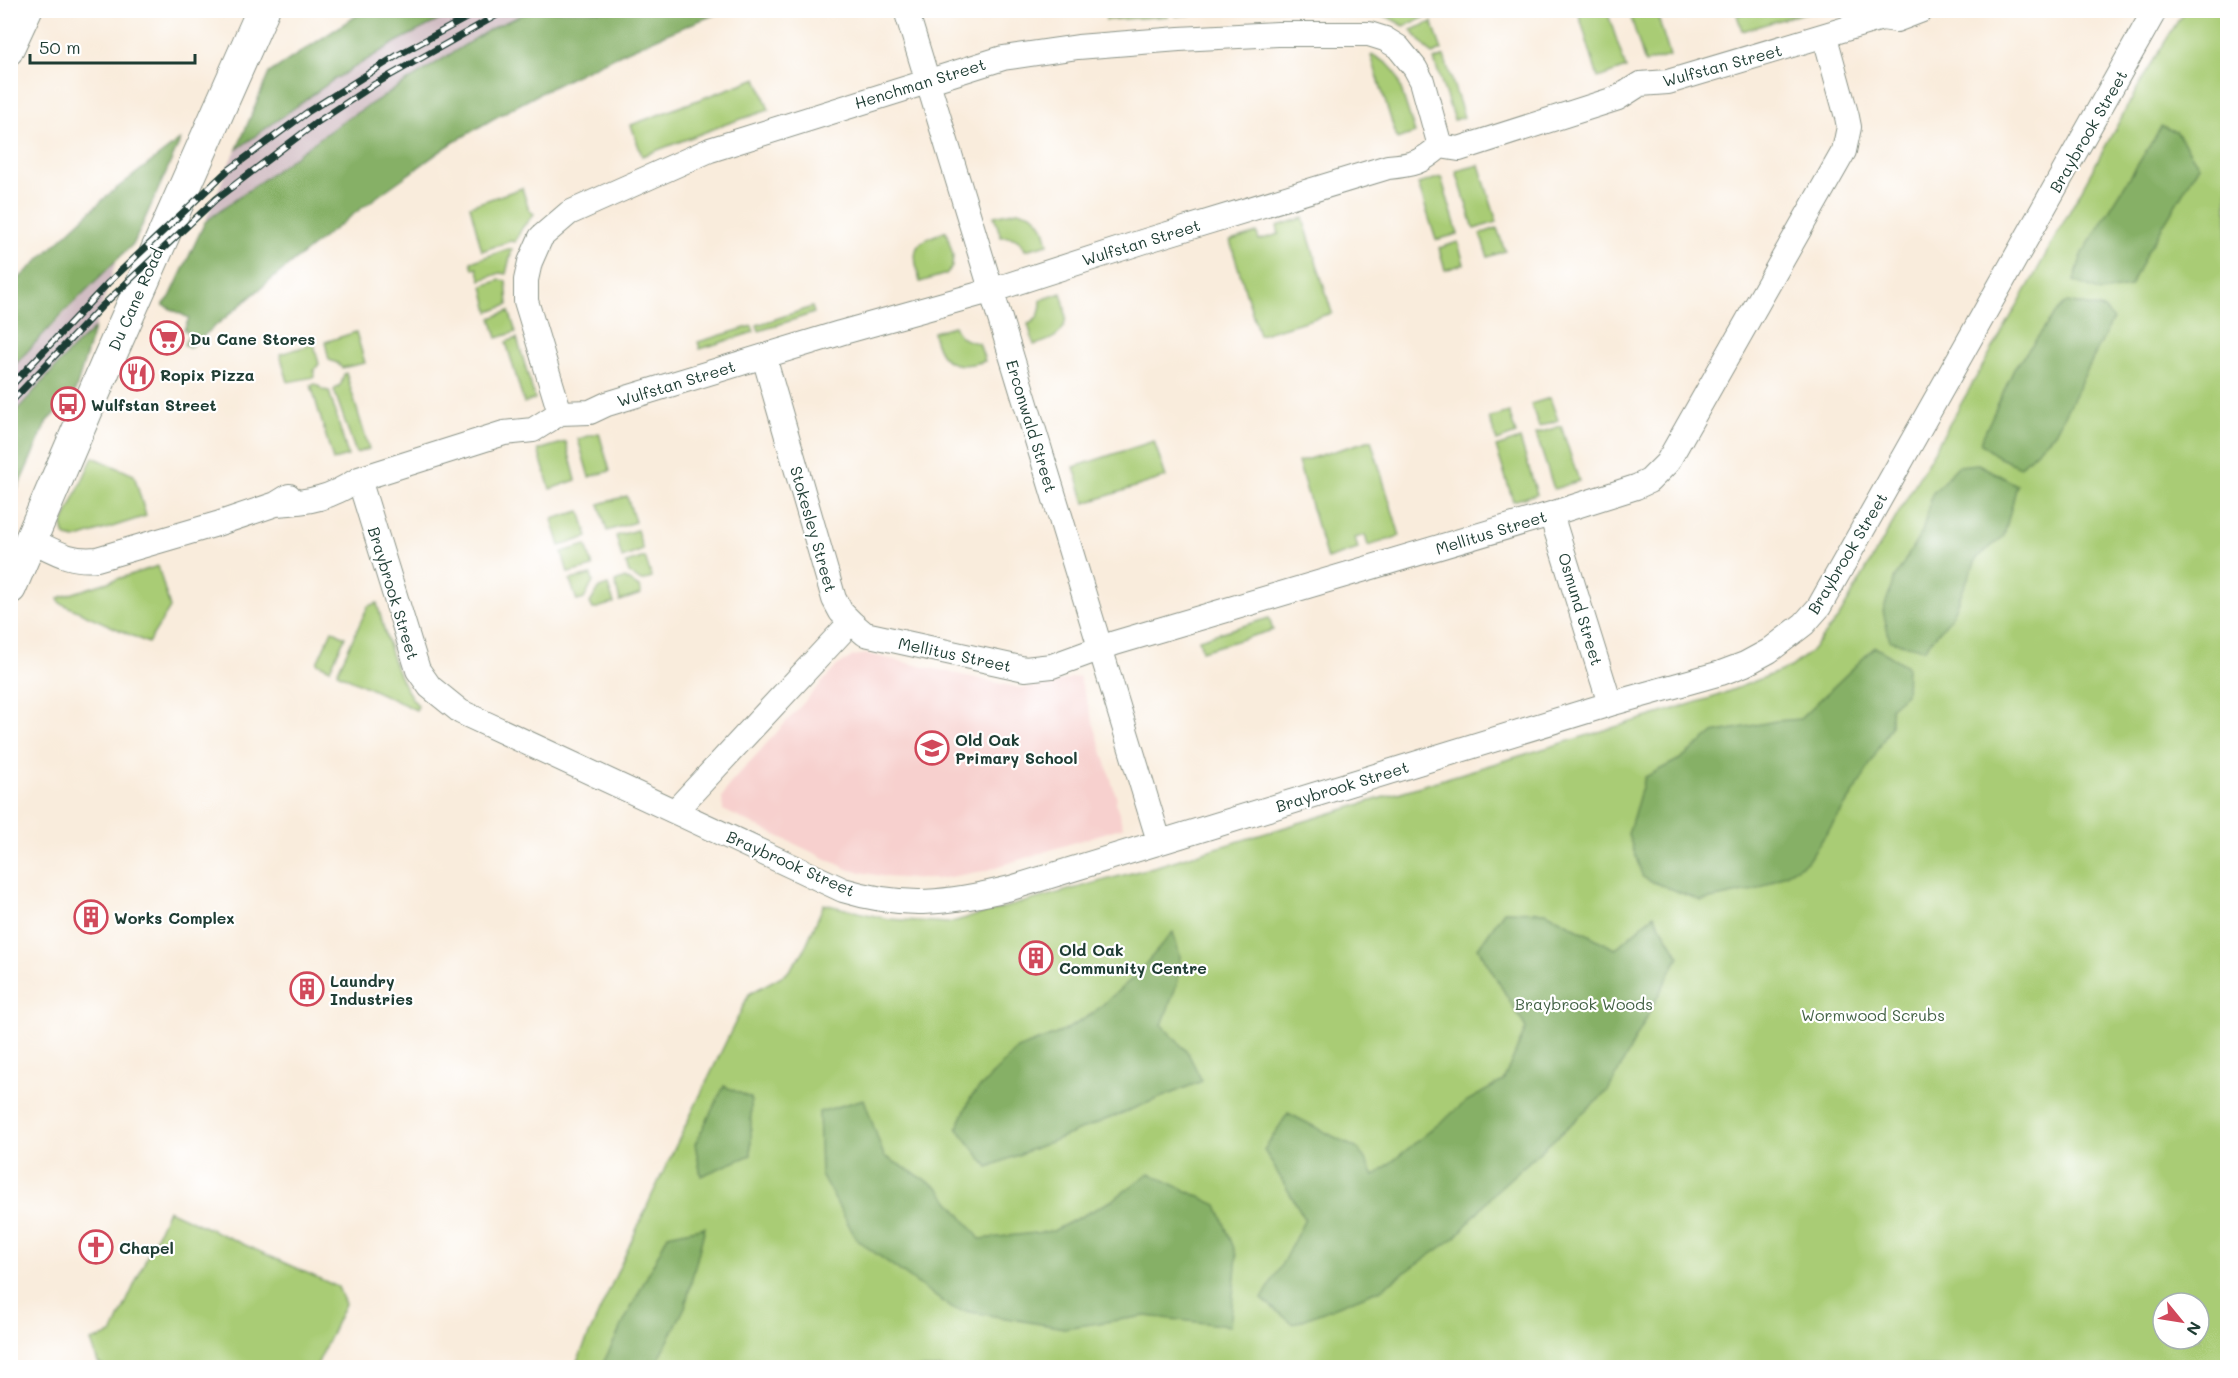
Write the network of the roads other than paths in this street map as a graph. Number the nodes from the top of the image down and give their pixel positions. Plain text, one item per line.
1 (30, 10) edge
2 (263, 10) edge
3 (906, 10) edge
4 (1922, 10) edge
5 (2155, 10) edge
6 (1825, 37) junction
7 (10, 53) edge
8 (926, 82) junction
9 (1440, 146) junction
10 (990, 291) junction
11 (764, 357) junction
12 (560, 413) junction
13 (359, 479) junction
14 (1551, 514) junction
15 (32, 540) junction
16 (10, 588) edge
17 (851, 622) junction
18 (1100, 649) junction
19 (1610, 704) junction
20 (676, 810) junction
21 (1159, 842) junction

1 - 7 street
2 - 15 street, Du Cane Road
3 - 8 street, Erconwald Street
4 - 6 street, Wulfstan Street
5 - 19 street, Braybrook Street
6 - 9 street, Wulfstan Street
6 - 14 street, Mellitus Street
8 - 9 street, Henchman Street
8 - 10 street, Erconwald Street
8 - 12 street, Henchman Street
9 - 10 street, Wulfstan Street
10 - 11 street, Wulfstan Street
10 - 18 street, Erconwald Street
11 - 12 street, Wulfstan Street
11 - 17 street, Stokesley Street
12 - 13 street, Wulfstan Street
13 - 15 street, Wulfstan Street
13 - 20 street, Braybrook Street
14 - 18 street, Mellitus Street
14 - 19 street, Osmund Street
15 - 16 street, Du Cane Road
17 - 18 street, Mellitus Street
17 - 20 street
18 - 21 street, Erconwald Street
19 - 21 street, Braybrook Street
20 - 21 street, Braybrook Street

